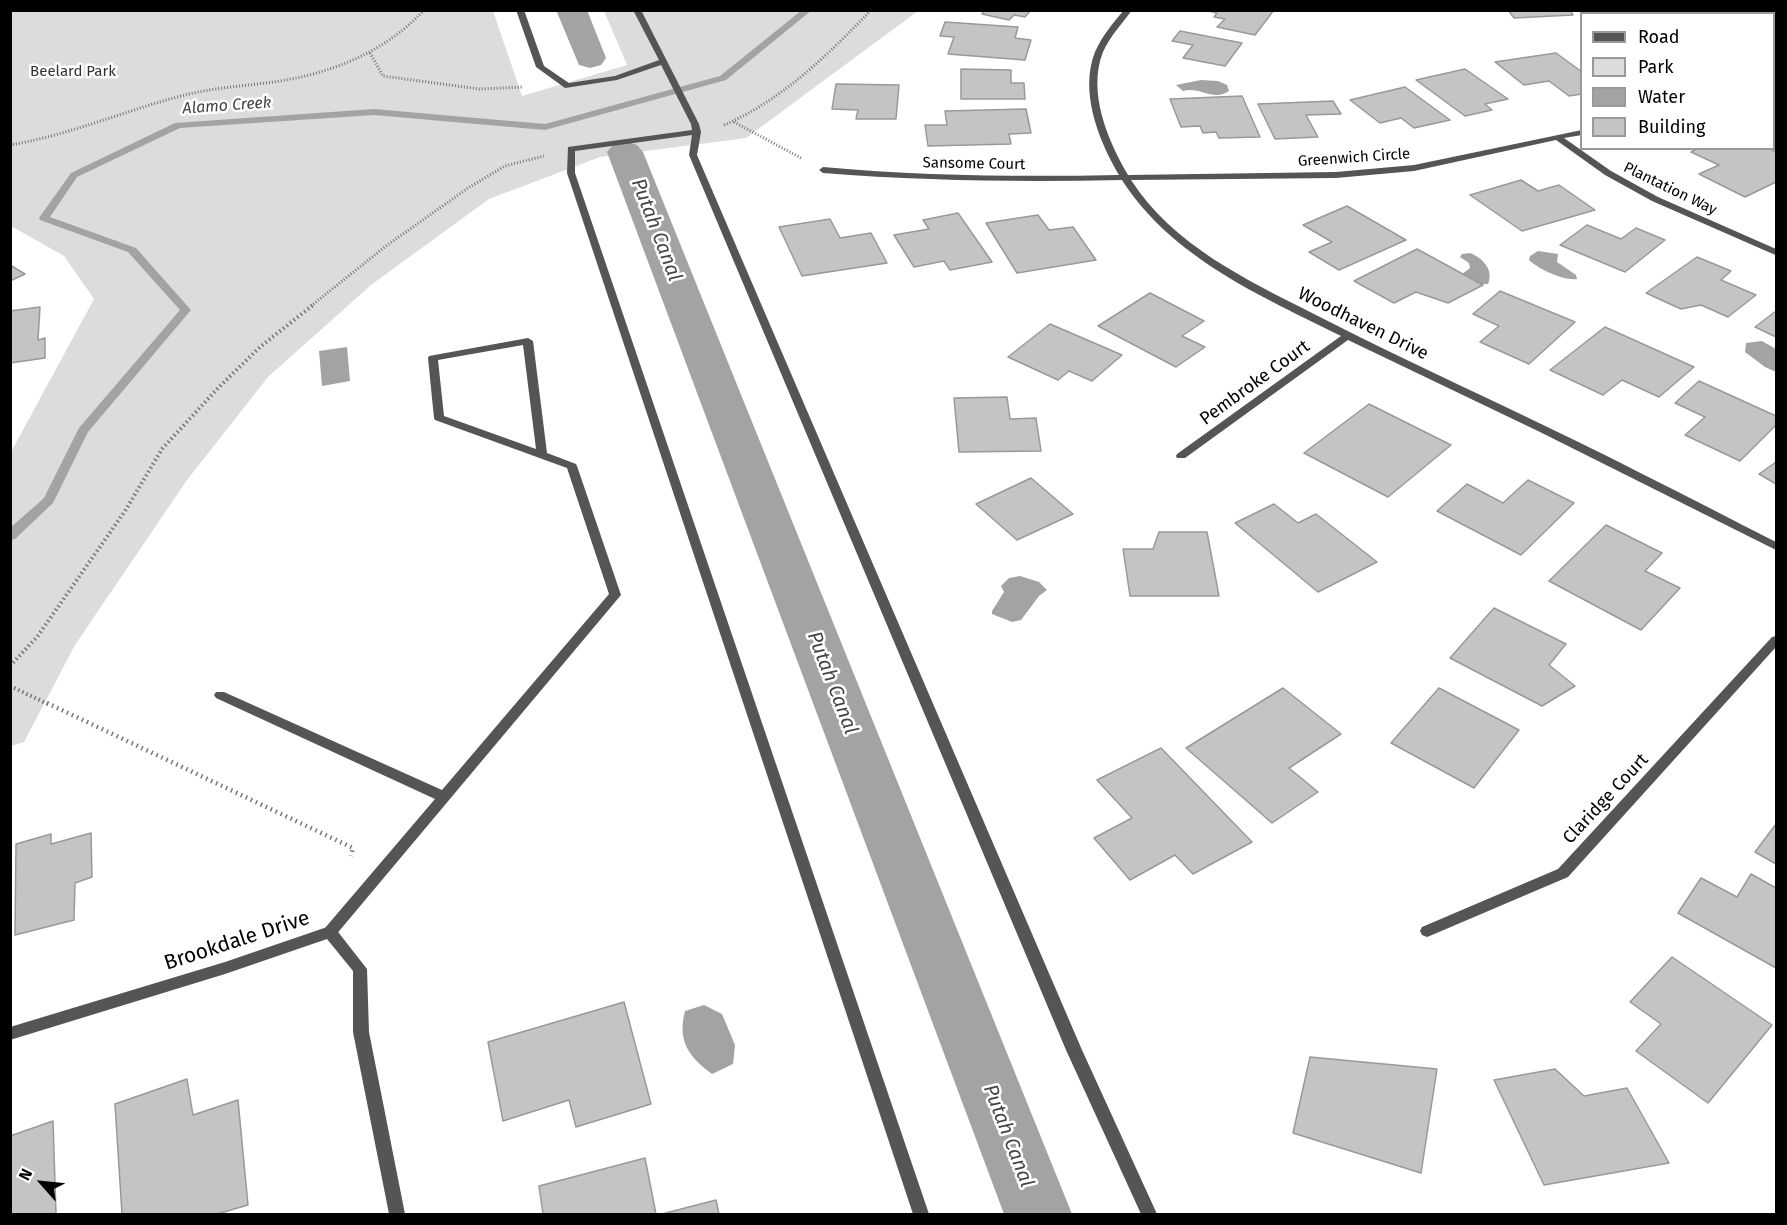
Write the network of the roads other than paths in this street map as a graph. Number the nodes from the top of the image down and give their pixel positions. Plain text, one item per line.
1 (520, 10) edge
2 (637, 10) edge
3 (1129, 10) edge
4 (664, 61) junction
5 (696, 128) junction
6 (1580, 132) edge
7 (1558, 138) junction
8 (823, 170) road end
9 (1125, 178) junction
10 (1776, 252) edge
11 (1347, 336) junction
12 (542, 455) junction
13 (1181, 456) dead end
14 (1776, 546) edge
15 (1776, 640) edge
16 (220, 695) dead end
17 (444, 797) junction
18 (1427, 931) dead end
19 (330, 932) junction
20 (10, 1034) edge
21 (397, 1215) edge
22 (921, 1215) edge
23 (1149, 1215) edge

1 - 4 street
2 - 4 street
3 - 9 street, Woodhaven Drive
4 - 5 street
5 - 22 street
5 - 23 street
6 - 7 street, Greenwich Circle
7 - 9 street, Greenwich Circle
7 - 10 street, Plantation Way
8 - 9 street, Sansome Court
9 - 11 street, Woodhaven Drive
11 - 13 street, Pembroke Court
11 - 14 street, Woodhaven Drive
12 - 12 street
12 - 17 street
15 - 18 street, Claridge Court
16 - 17 street
17 - 19 street
19 - 20 street, Brookdale Drive
19 - 21 street, Brookdale Drive

